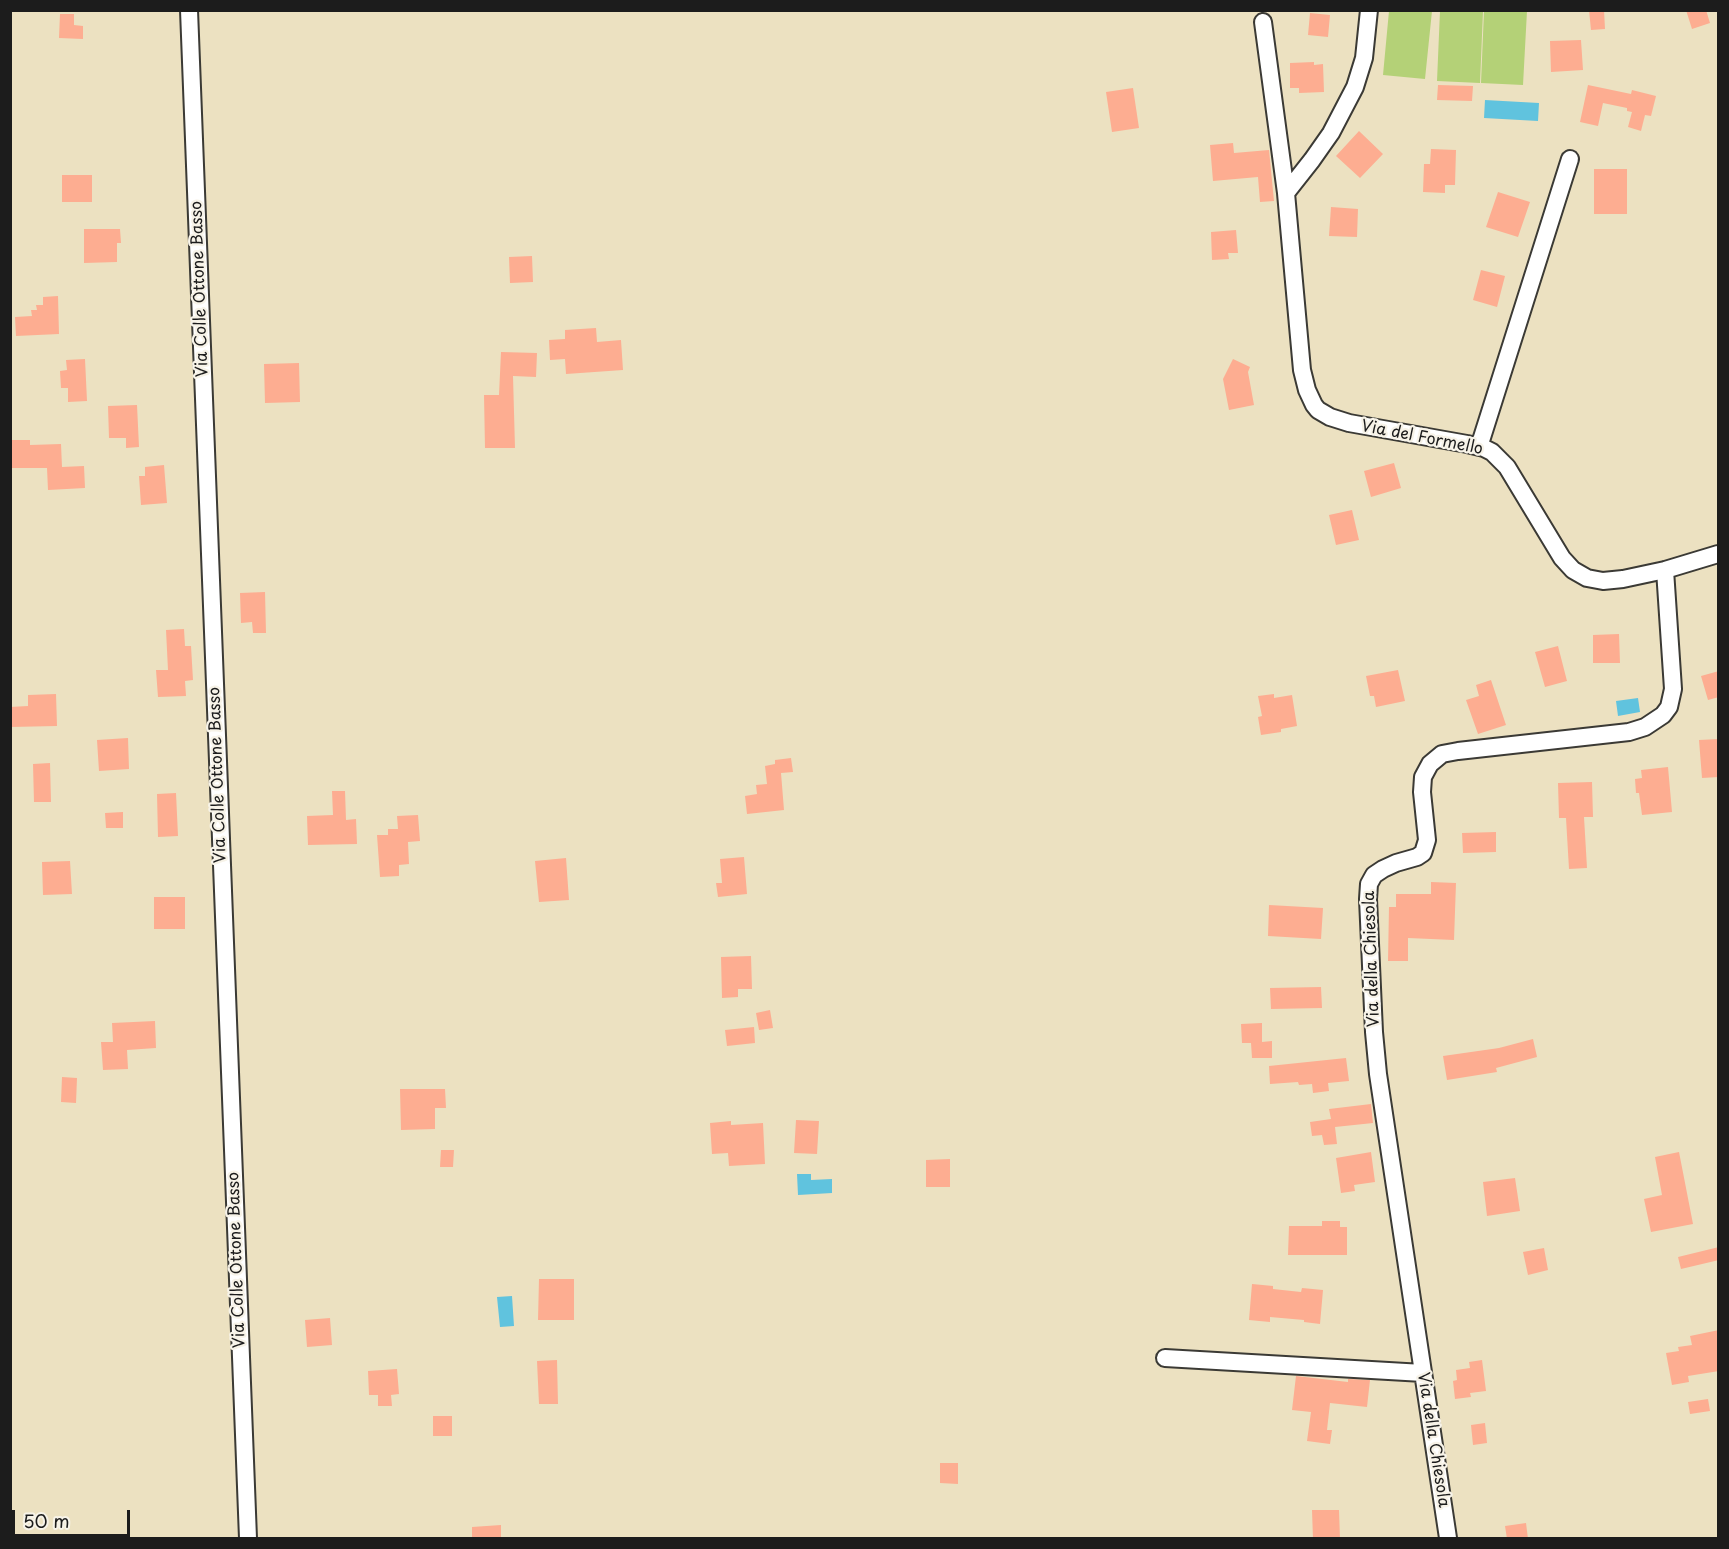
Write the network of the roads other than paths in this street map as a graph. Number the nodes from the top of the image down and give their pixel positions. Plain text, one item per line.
1 (189, 10) edge
2 (1369, 10) edge
3 (1263, 22) dead end
4 (1570, 159) dead end
5 (1286, 193) junction
6 (1479, 447) junction
7 (1719, 554) edge
8 (1665, 570) junction
9 (1165, 1358) dead end
10 (1423, 1373) junction
11 (248, 1539) edge
12 (1448, 1539) edge

1 - 11 street, Via Colle Ottone Basso
2 - 5 street
3 - 5 street, Via del Formello
4 - 6 street
5 - 6 street, Via del Formello
6 - 8 street, Via del Formello
7 - 8 street, Via del Formello
8 - 10 street, Via della Chiesola
9 - 10 street
10 - 12 street, Via della Chiesola

